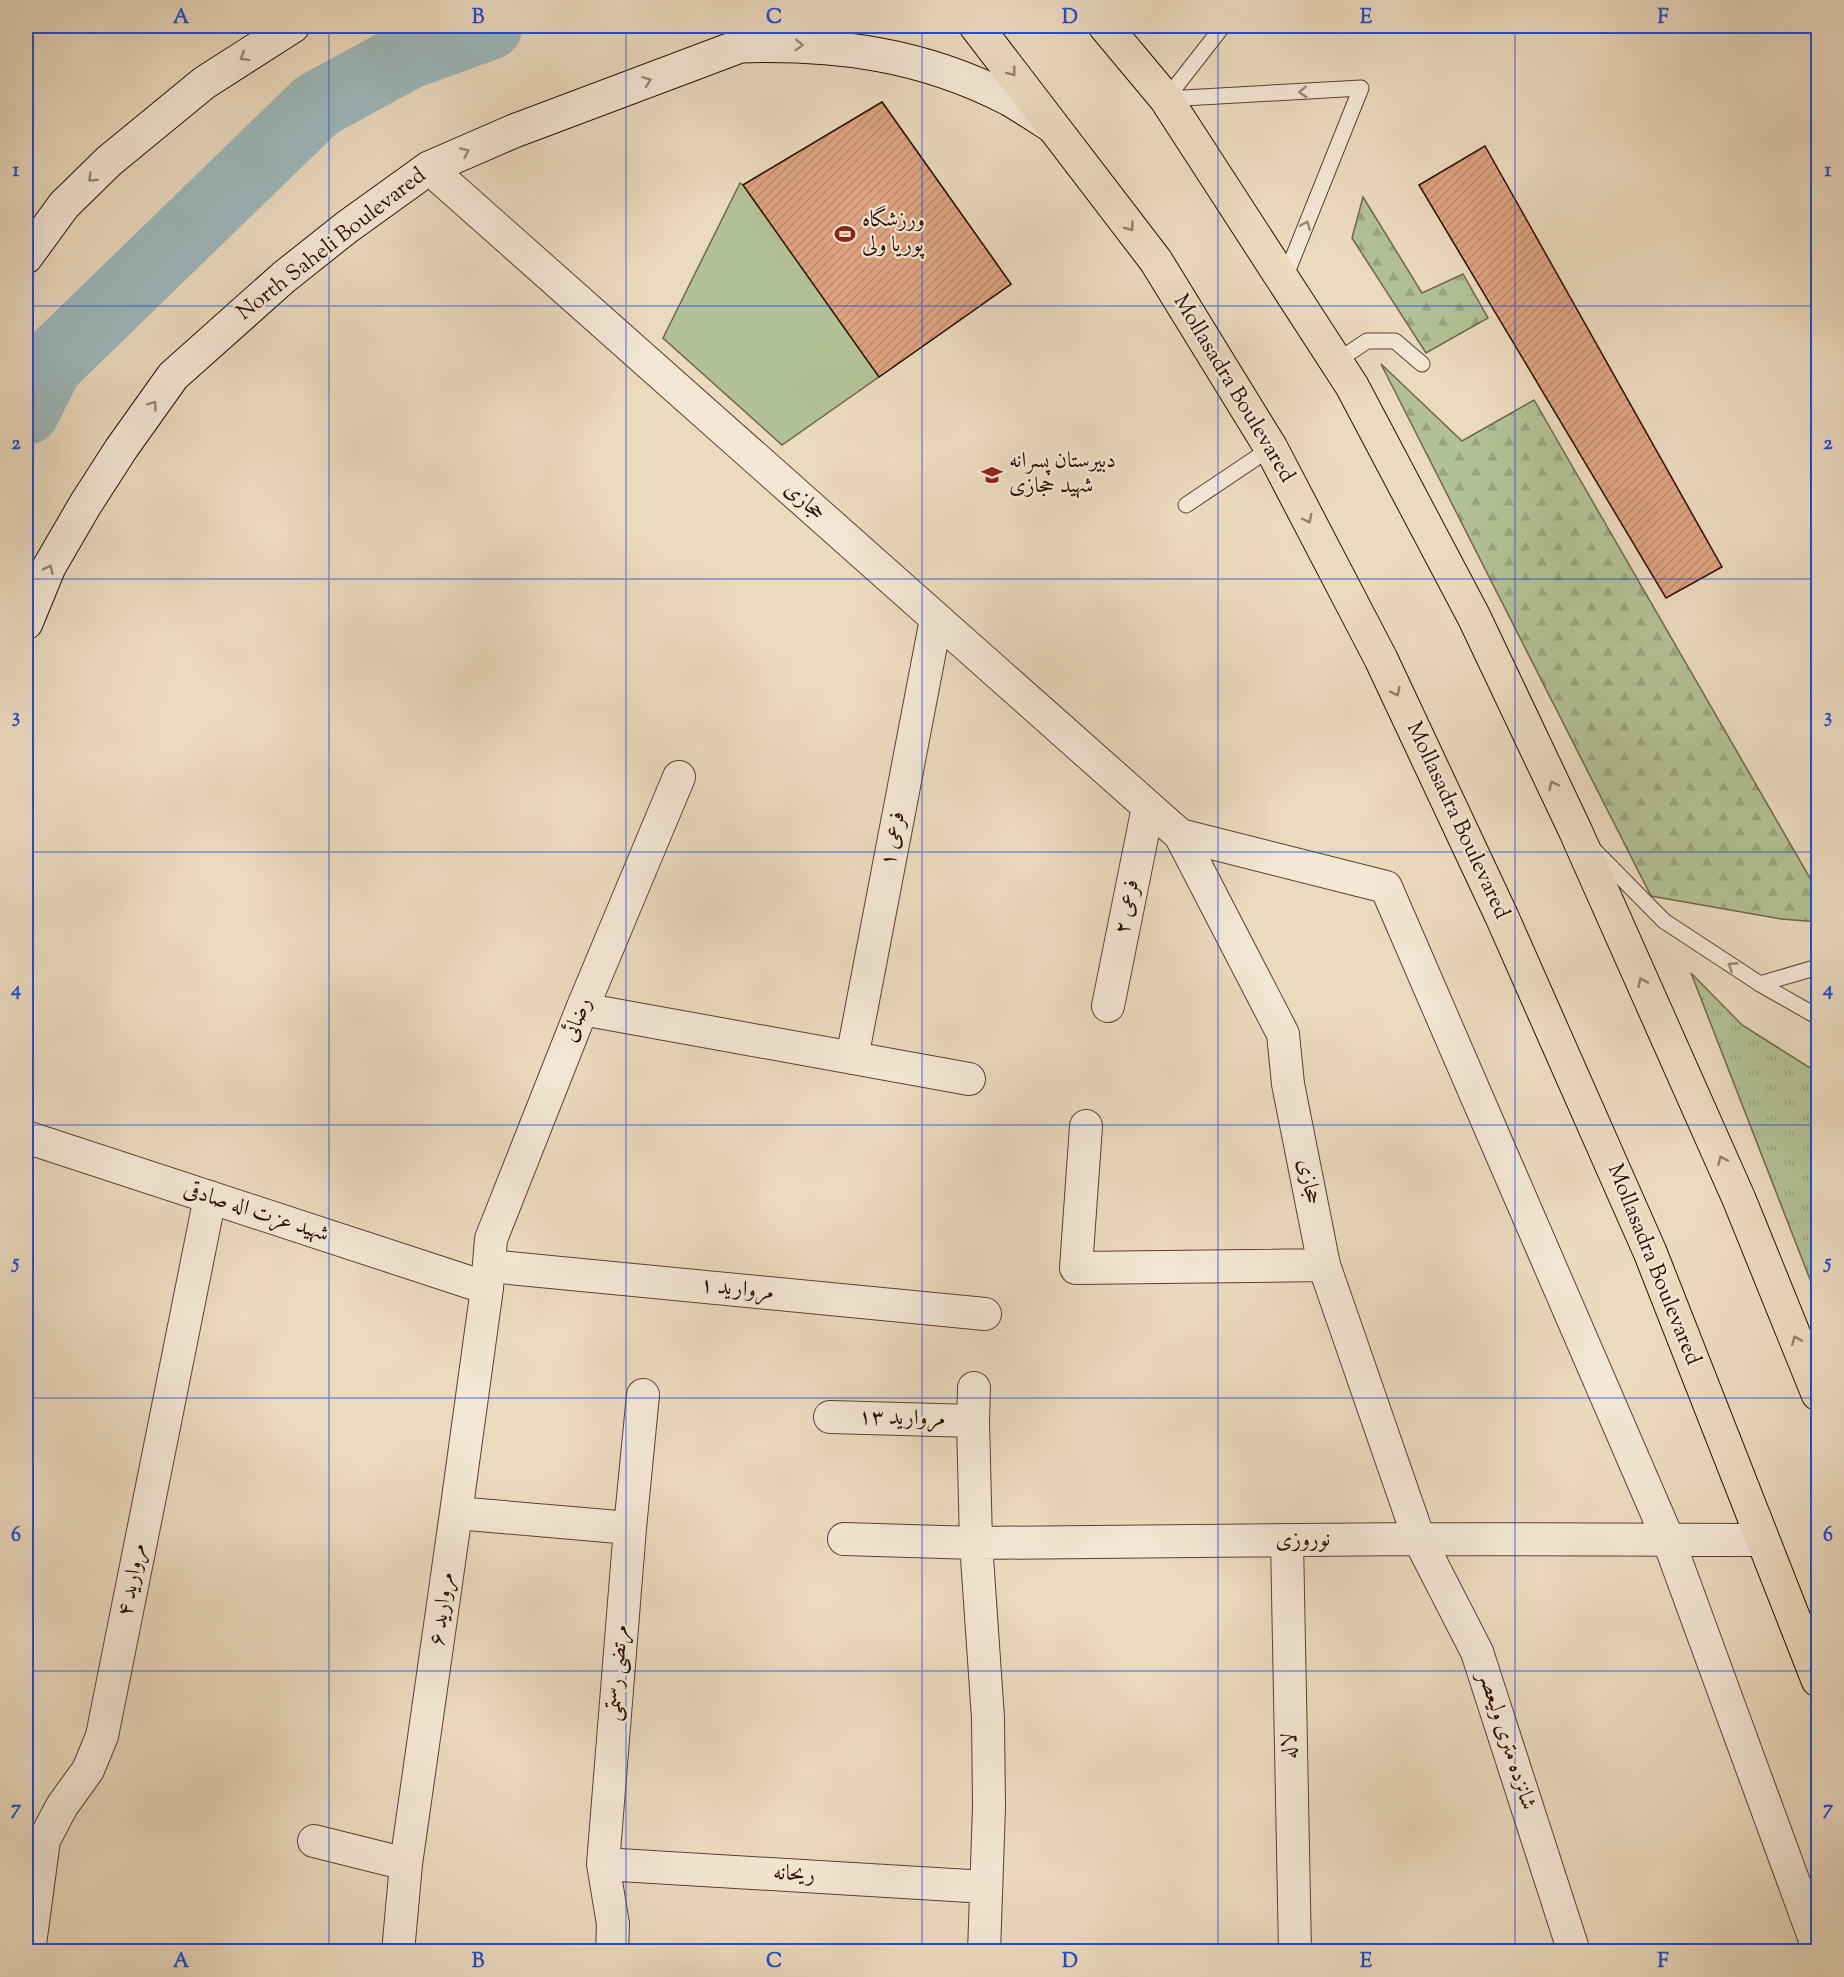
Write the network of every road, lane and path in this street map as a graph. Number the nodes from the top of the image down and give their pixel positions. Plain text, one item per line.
1 (293, 26) edge
2 (771, 26) edge
3 (976, 26) edge
4 (1105, 26) edge
5 (1223, 26) edge
6 (751, 36) edge
7 (1166, 99) junction
8 (1055, 127) junction
9 (429, 168) junction
10 (26, 256) edge
11 (1284, 280) junction
12 (1336, 362) junction
13 (1422, 364) dead end
14 (1271, 448) junction
15 (1186, 505) dead end
16 (936, 619) junction
17 (26, 623) edge
18 (679, 777) dead end
19 (1148, 807) junction
20 (1575, 830) junction
21 (1180, 835) junction
22 (1818, 967) edge
23 (1760, 984) junction
24 (1108, 1006) dead end
25 (582, 1009) junction
26 (1818, 1017) edge
27 (852, 1058) junction
28 (969, 1079) dead end
29 (1086, 1126) dead end
30 (26, 1137) edge
31 (210, 1197) junction
32 (1324, 1265) junction
33 (488, 1277) junction
34 (985, 1314) dead end
35 (974, 1388) dead end
36 (1818, 1394) edge
37 (643, 1395) dead end
38 (830, 1417) dead end
39 (973, 1420) junction
40 (456, 1513) junction
41 (630, 1528) junction
42 (844, 1539) dead end
43 (1419, 1539) junction
44 (1668, 1539) junction
45 (1762, 1540) junction
46 (1287, 1541) junction
47 (976, 1543) junction
48 (1818, 1680) edge
49 (314, 1842) dead end
50 (406, 1864) junction
51 (603, 1864) junction
52 (986, 1887) junction
53 (1818, 1948) edge
54 (29, 1952) edge
55 (398, 1952) edge
56 (612, 1952) edge
57 (984, 1952) edge
58 (1295, 1952) edge
59 (1574, 1952) edge

1 -> 10 main road
2 - 6 main road, North Saheli Boulevared
3 -> 8 highway, Mollasadra Boulevared
4 - 7 highway
5 - 7 lane
6 -> 8 main road
9 -> 6 main road, North Saheli Boulevared
7 - 11 highway
11 -> 7 lane
8 -> 14 highway, Mollasadra Boulevared
9 - 16 street, حجازی
17 -> 9 main road, North Saheli Boulevared
11 - 12 highway
12 - 13 lane
20 -> 12 highway
14 - 15 lane
14 -> 45 highway, Mollasadra Boulevared
16 - 19 street, حجازی
16 - 27 street, فرعی ۱
18 - 25 street, رضائی
19 - 21 street, حجازی
19 - 24 street, فرعی ۲
23 -> 20 lane
36 -> 20 highway
21 - 32 street, حجازی
21 - 44 street, حجازی
22 - 23 lane
23 - 26 lane
25 - 27 street
25 - 33 street, رضائی
27 - 28 street
29 - 32 street
30 - 31 street, شهید عزت اله صادقی
31 - 33 street, شهید عزت اله صادقی
31 - 54 street, مروارید ۴
32 - 43 street, حجازی
33 - 34 street, مروارید ۱
33 - 40 street, مروارید ۶
35 - 39 street
37 - 41 street, مرتضی رستمی
38 - 39 street, مروارید ۱۳
39 - 47 street
40 - 41 street
40 - 50 street, مروارید ۶
41 - 51 street, مرتضی رستمی
42 - 47 street, نوروزی
43 - 44 street, نوروزی
43 - 46 street, نوروزی
43 - 59 street, شانزده متری ولیعصر
44 - 45 street, نوروزی
44 - 53 street
45 - 48 highway, Mollasadra Boulevared
46 - 47 street, نوروزی
46 - 58 street, لاله
47 - 52 street
49 - 50 street
50 - 55 street, مروارید ۶
51 - 52 street, ریحانه
51 - 56 street, مرتضی رستمی
52 - 57 street

